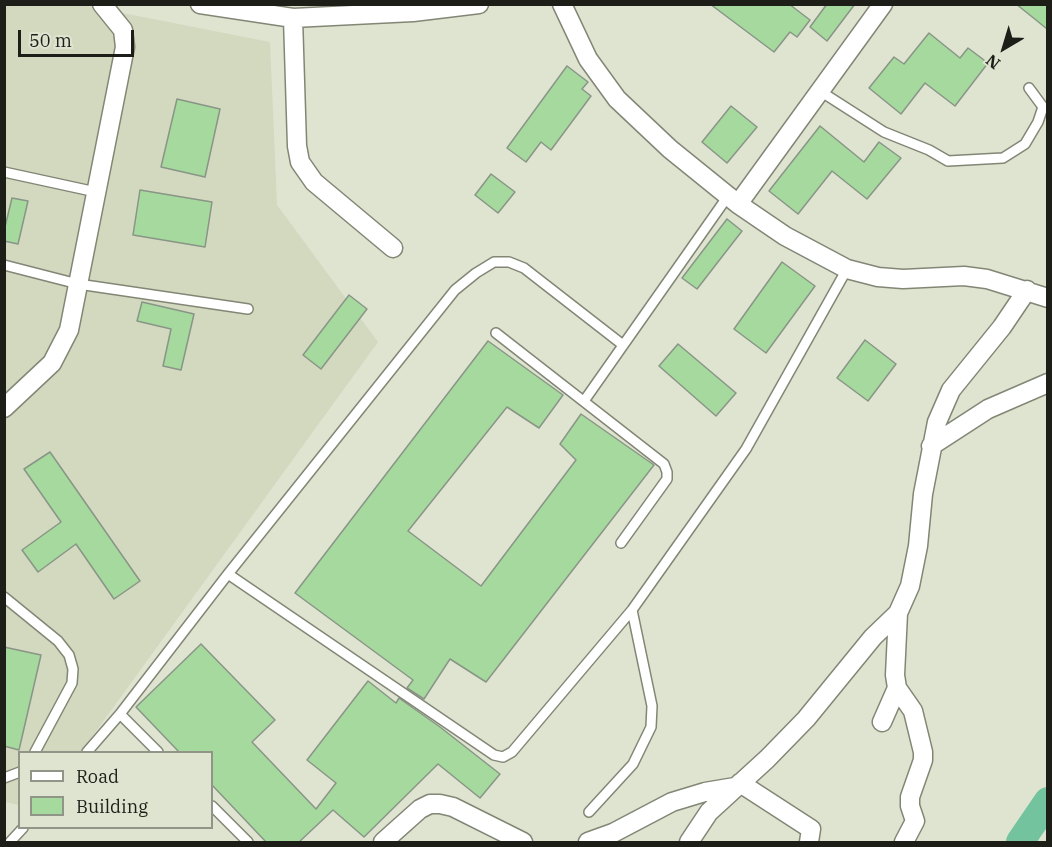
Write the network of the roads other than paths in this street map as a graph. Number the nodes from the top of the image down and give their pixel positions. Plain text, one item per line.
1 (102, 4) edge
2 (200, 4) edge
3 (479, 4) edge
4 (562, 4) edge
5 (883, 4) edge
6 (293, 18) junction
7 (1029, 88) dead end
8 (820, 91) junction
9 (4, 172) edge
10 (96, 192) junction
11 (733, 200) junction
12 (393, 248) dead end
13 (4, 266) edge
14 (847, 269) junction
15 (78, 284) junction
16 (1027, 290) junction
17 (1047, 298) edge
18 (248, 309) dead end
19 (496, 333) dead end
20 (623, 345) junction
21 (1047, 383) edge
22 (584, 400) junction
23 (4, 408) edge
24 (932, 446) junction
25 (621, 543) dead end
26 (228, 574) junction
27 (4, 597) edge
28 (632, 610) junction
29 (898, 612) junction
30 (897, 688) junction
31 (120, 714) junction
32 (882, 722) dead end
33 (36, 751) edge
34 (89, 751) edge
35 (157, 751) edge
36 (737, 785) junction
37 (213, 807) edge
38 (590, 812) dead end
39 (22, 829) edge
40 (10, 843) edge
41 (248, 843) edge
42 (383, 843) edge
43 (523, 843) edge
44 (588, 843) edge
45 (689, 843) edge
46 (809, 843) edge
47 (904, 843) edge

1 - 10 street
2 - 6 street
3 - 6 street
4 - 11 street
5 - 8 street
6 - 12 street
7 - 8 lane
8 - 11 street
9 - 10 lane
10 - 15 street
11 - 14 street
11 - 20 lane
13 - 15 lane
14 - 16 street
14 - 28 lane
15 - 18 lane
15 - 23 street
16 - 17 street
16 - 24 street
19 - 22 lane
20 - 22 lane
20 - 26 lane
21 - 24 street
22 - 25 lane
24 - 29 street
26 - 28 lane
26 - 31 lane
27 - 33 lane
28 - 38 lane
29 - 30 street
29 - 36 street
30 - 32 street
30 - 47 street
31 - 34 lane
31 - 35 lane
36 - 44 street
36 - 45 street
36 - 46 street
37 - 41 lane
39 - 40 lane
42 - 43 street

